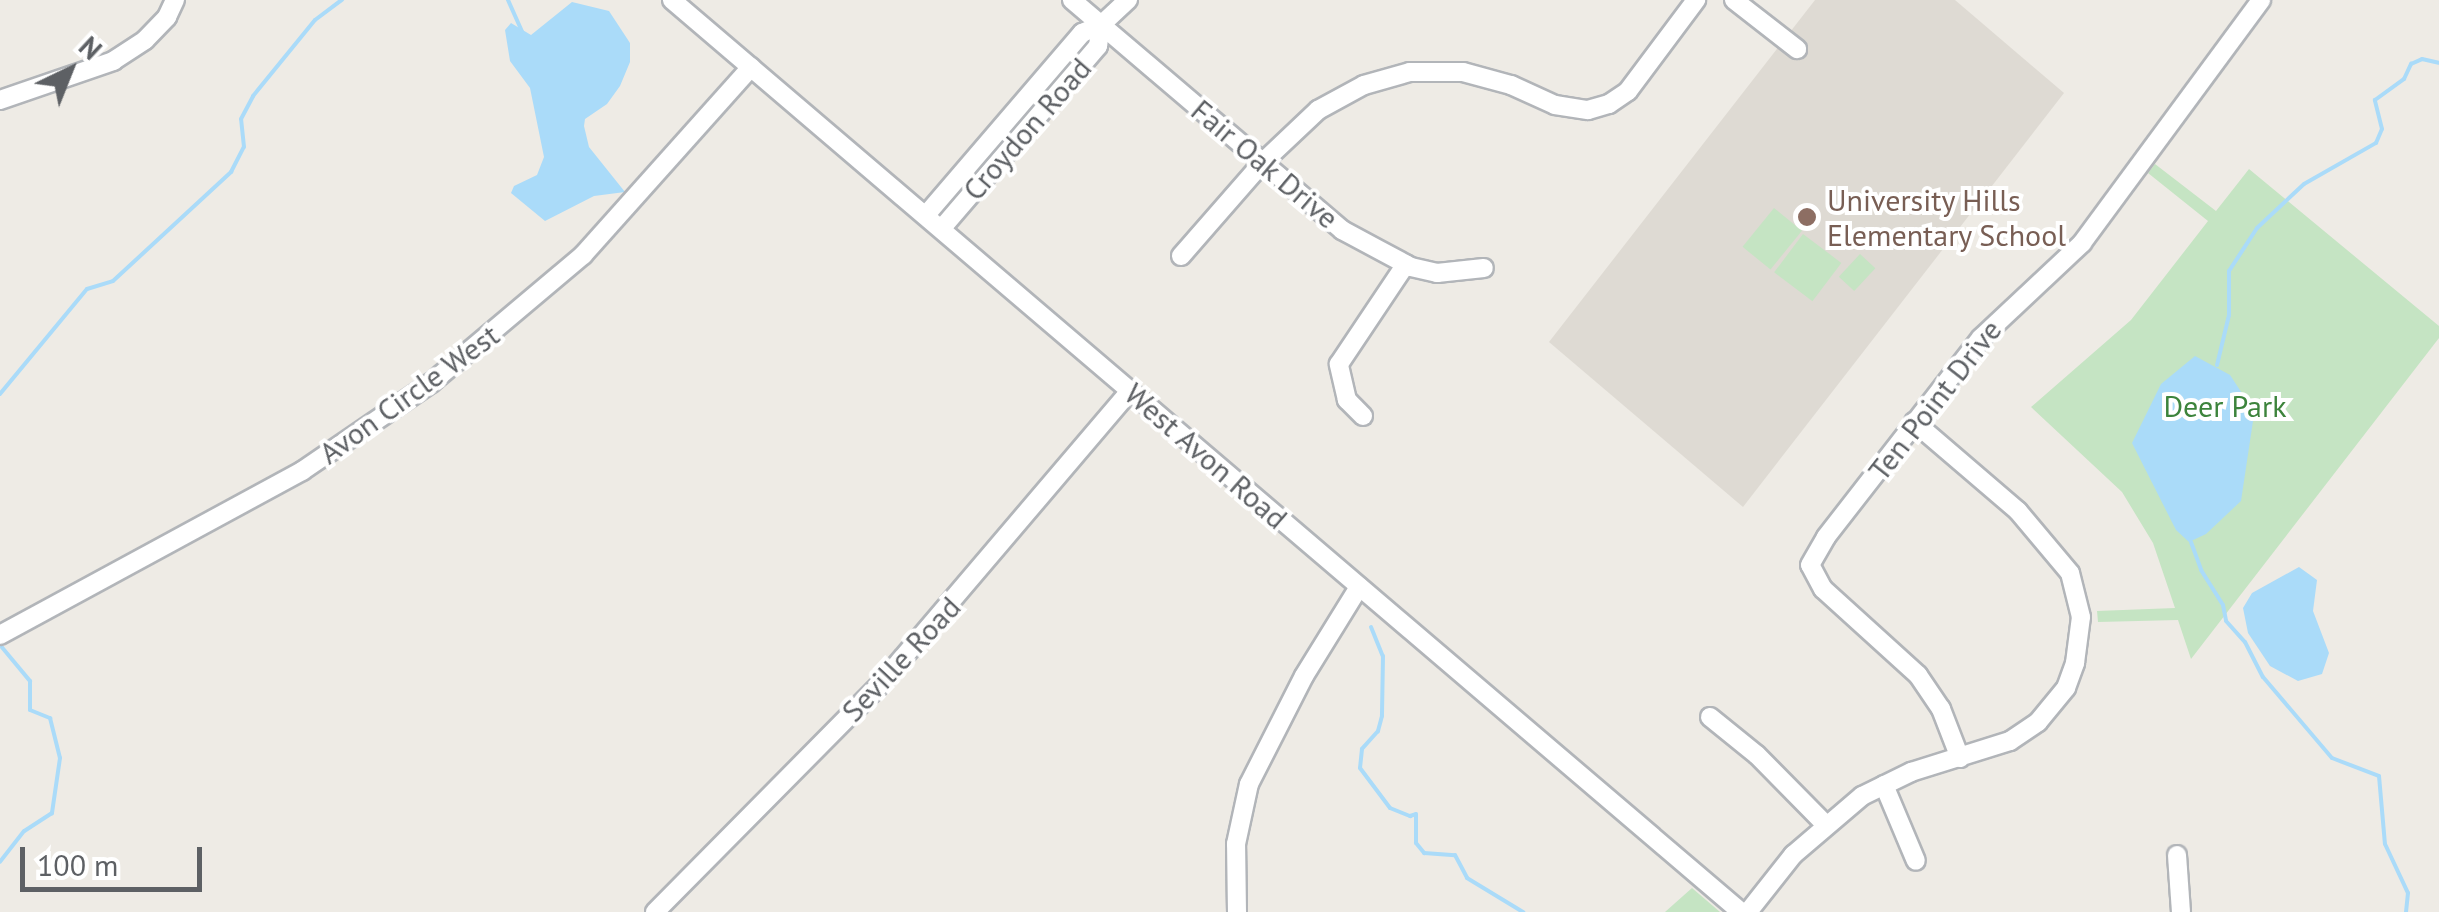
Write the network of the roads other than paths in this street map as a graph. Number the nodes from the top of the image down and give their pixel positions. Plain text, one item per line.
1 (175, 0) edge
2 (672, 0) edge
3 (1072, 0) edge
4 (1128, 0) edge
5 (1696, 0) edge
6 (1734, 0) edge
7 (2260, 0) edge
8 (1102, 25) junction
9 (1797, 49) dead end
10 (751, 67) junction
11 (0, 100) edge
12 (1262, 163) junction
13 (926, 214) junction
14 (942, 228) junction
15 (1181, 256) dead end
16 (1406, 264) junction
17 (1484, 268) dead end
18 (1130, 391) junction
19 (1362, 416) dead end
20 (1914, 422) junction
21 (1359, 587) junction
22 (0, 635) edge
23 (1710, 717) dead end
24 (1960, 758) junction
25 (1884, 785) junction
26 (1824, 824) junction
27 (2177, 855) dead end
28 (1916, 860) dead end
29 (655, 912) edge
30 (1237, 912) edge
31 (1745, 912) edge
32 (2181, 912) edge

1 - 11 street
2 - 10 street, West Avon Road
3 - 8 street, Fair Oak Drive
4 - 8 street, Croydon Road
5 - 12 street
6 - 9 street
7 - 20 street, Ten Point Drive
8 - 12 street, Fair Oak Drive
8 - 13 street, Croydon Road
8 - 14 street, Croydon Road
10 - 13 street, West Avon Road
10 - 22 street, Avon Circle West
12 - 15 street
12 - 16 street, Fair Oak Drive
13 - 14 street, West Avon Road
14 - 18 street, West Avon Road
16 - 17 street, Fair Oak Drive
16 - 19 street
18 - 21 street, West Avon Road
18 - 29 street, Seville Road
20 - 24 street, Ten Point Drive
20 - 24 street
21 - 30 street
21 - 31 street, West Avon Road
23 - 26 street
24 - 25 street
25 - 26 street
25 - 28 street
26 - 31 street
27 - 32 street

